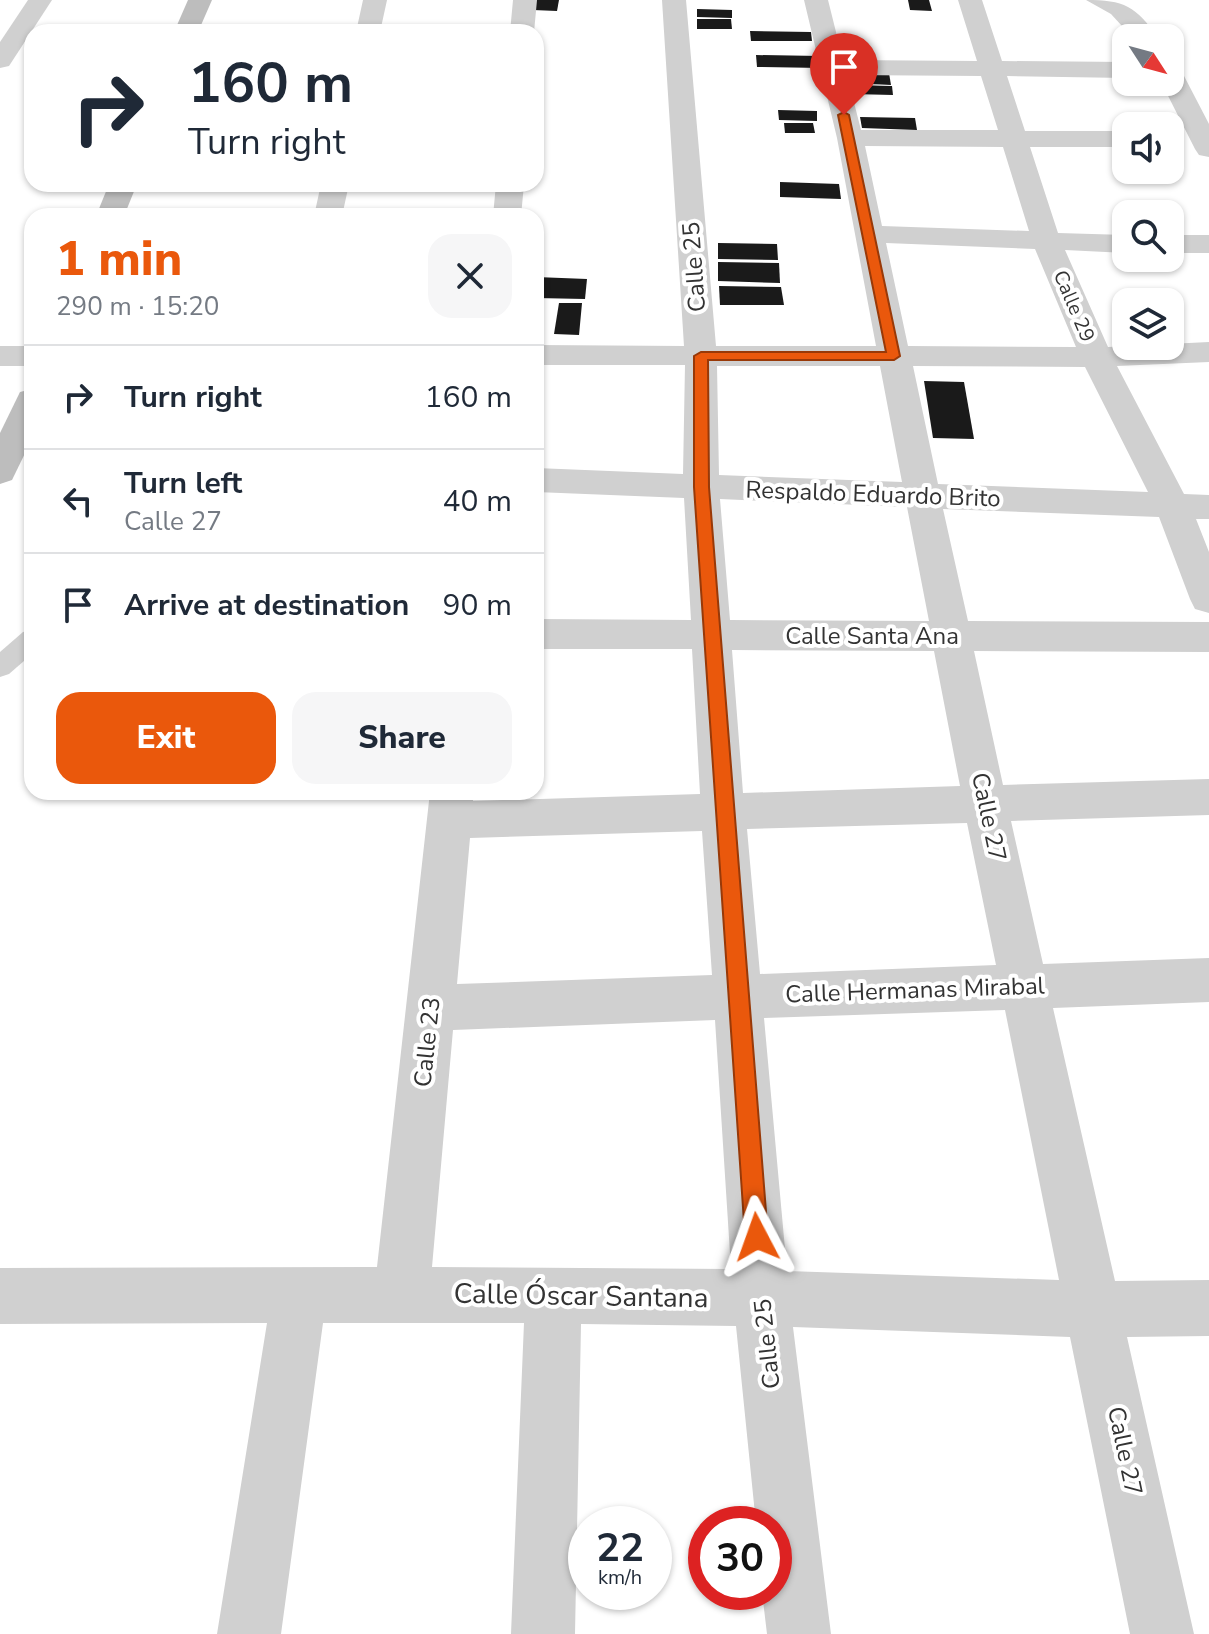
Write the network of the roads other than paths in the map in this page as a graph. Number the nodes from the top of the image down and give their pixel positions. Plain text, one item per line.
1 (40, 0) edge
2 (200, 0) edge
3 (375, 0) edge
4 (525, 0) edge
5 (674, 0) edge
6 (816, 0) edge
7 (970, 0) edge
8 (1098, 0) edge
9 (24, 24) edge
10 (24, 24) edge
11 (190, 24) edge
12 (370, 24) edge
13 (523, 24) edge
14 (1133, 24) edge
15 (0, 61) edge
16 (832, 67) junction
17 (994, 69) junction
18 (1112, 70) edge
19 (1184, 84) edge
20 (850, 138) junction
21 (1014, 139) junction
22 (1112, 139) edge
23 (1184, 140) edge
24 (1207, 142) edge
25 (870, 234) junction
26 (1047, 243) junction
27 (1112, 244) edge
28 (1184, 244) edge
29 (1209, 244) edge
30 (1209, 352) edge
31 (544, 355) edge
32 (0, 356) edge
33 (24, 356) edge
34 (701, 356) junction
35 (894, 356) junction
36 (1096, 357) junction
37 (24, 418) edge
38 (0, 472) edge
39 (544, 480) edge
40 (701, 487) junction
41 (921, 496) junction
42 (1172, 505) junction
43 (1209, 507) edge
44 (1209, 599) edge
45 (544, 634) edge
46 (712, 636) junction
47 (951, 636) junction
48 (1209, 637) edge
49 (24, 646) edge
50 (0, 667) edge
51 (1209, 797) edge
52 (985, 803) junction
53 (450, 806) edge
54 (723, 811) junction
55 (1209, 980) edge
56 (1026, 986) junction
57 (739, 995) junction
58 (430, 1008) junction
59 (402, 1293) junction
60 (0, 1296) edge
61 (299, 1296) junction
62 (553, 1297) junction
63 (761, 1298) junction
64 (1209, 1308) edge
65 (1096, 1312) junction
66 (249, 1634) edge
67 (543, 1634) edge
68 (799, 1634) edge
69 (1162, 1634) edge

1 - 10 street
2 - 11 street
3 - 12 street
4 - 13 street
5 - 34 street, Calle 25
6 - 16 street, Calle 27
7 - 17 street, Calle 29
8 - 14 street
9 - 15 street
16 - 17 street
16 - 20 street, Calle 27
17 - 18 street
17 - 21 street, Calle 29
19 - 24 street
20 - 21 street
20 - 25 street, Calle 27
21 - 22 street
21 - 26 street, Calle 29
23 - 24 street
25 - 26 street
25 - 35 street, Calle 27
26 - 27 street
26 - 36 street, Calle 29
28 - 29 street
30 - 36 street
31 - 34 street
32 - 33 street
34 - 35 street
34 - 40 street, Calle 25
35 - 36 street
35 - 41 street, Calle 27
36 - 42 street, Calle 29
37 - 38 street
39 - 40 street, Respaldo Eduardo Brito
40 - 41 street, Respaldo Eduardo Brito
40 - 46 street, Calle 25
41 - 42 street, Respaldo Eduardo Brito
41 - 47 street, Calle 27
42 - 43 street, Respaldo Eduardo Brito
42 - 44 street, Calle 29
45 - 46 street, Calle Santa Ana
46 - 47 street, Calle Santa Ana
46 - 54 street, Calle 25
47 - 48 street, Calle Santa Ana
47 - 52 street, Calle 27
49 - 50 lane
51 - 52 street
52 - 54 street
52 - 56 street, Calle 27
53 - 54 street
53 - 58 street, Calle 23
54 - 57 street, Calle 25
55 - 56 street, Calle Hermanas Mirabal
56 - 57 street, Calle Hermanas Mirabal
56 - 65 street, Calle 27
57 - 58 street, Calle Hermanas Mirabal
57 - 63 street, Calle 25
58 - 59 street, Calle 23
59 - 61 street, Calle Óscar Santana
59 - 62 street, Calle Óscar Santana
60 - 61 street, Calle Óscar Santana
61 - 66 street
62 - 63 street, Calle Óscar Santana
62 - 67 street
63 - 65 street, Calle Óscar Santana
63 - 68 street, Calle 25
64 - 65 street, Calle Óscar Santana
65 - 69 street, Calle 27

